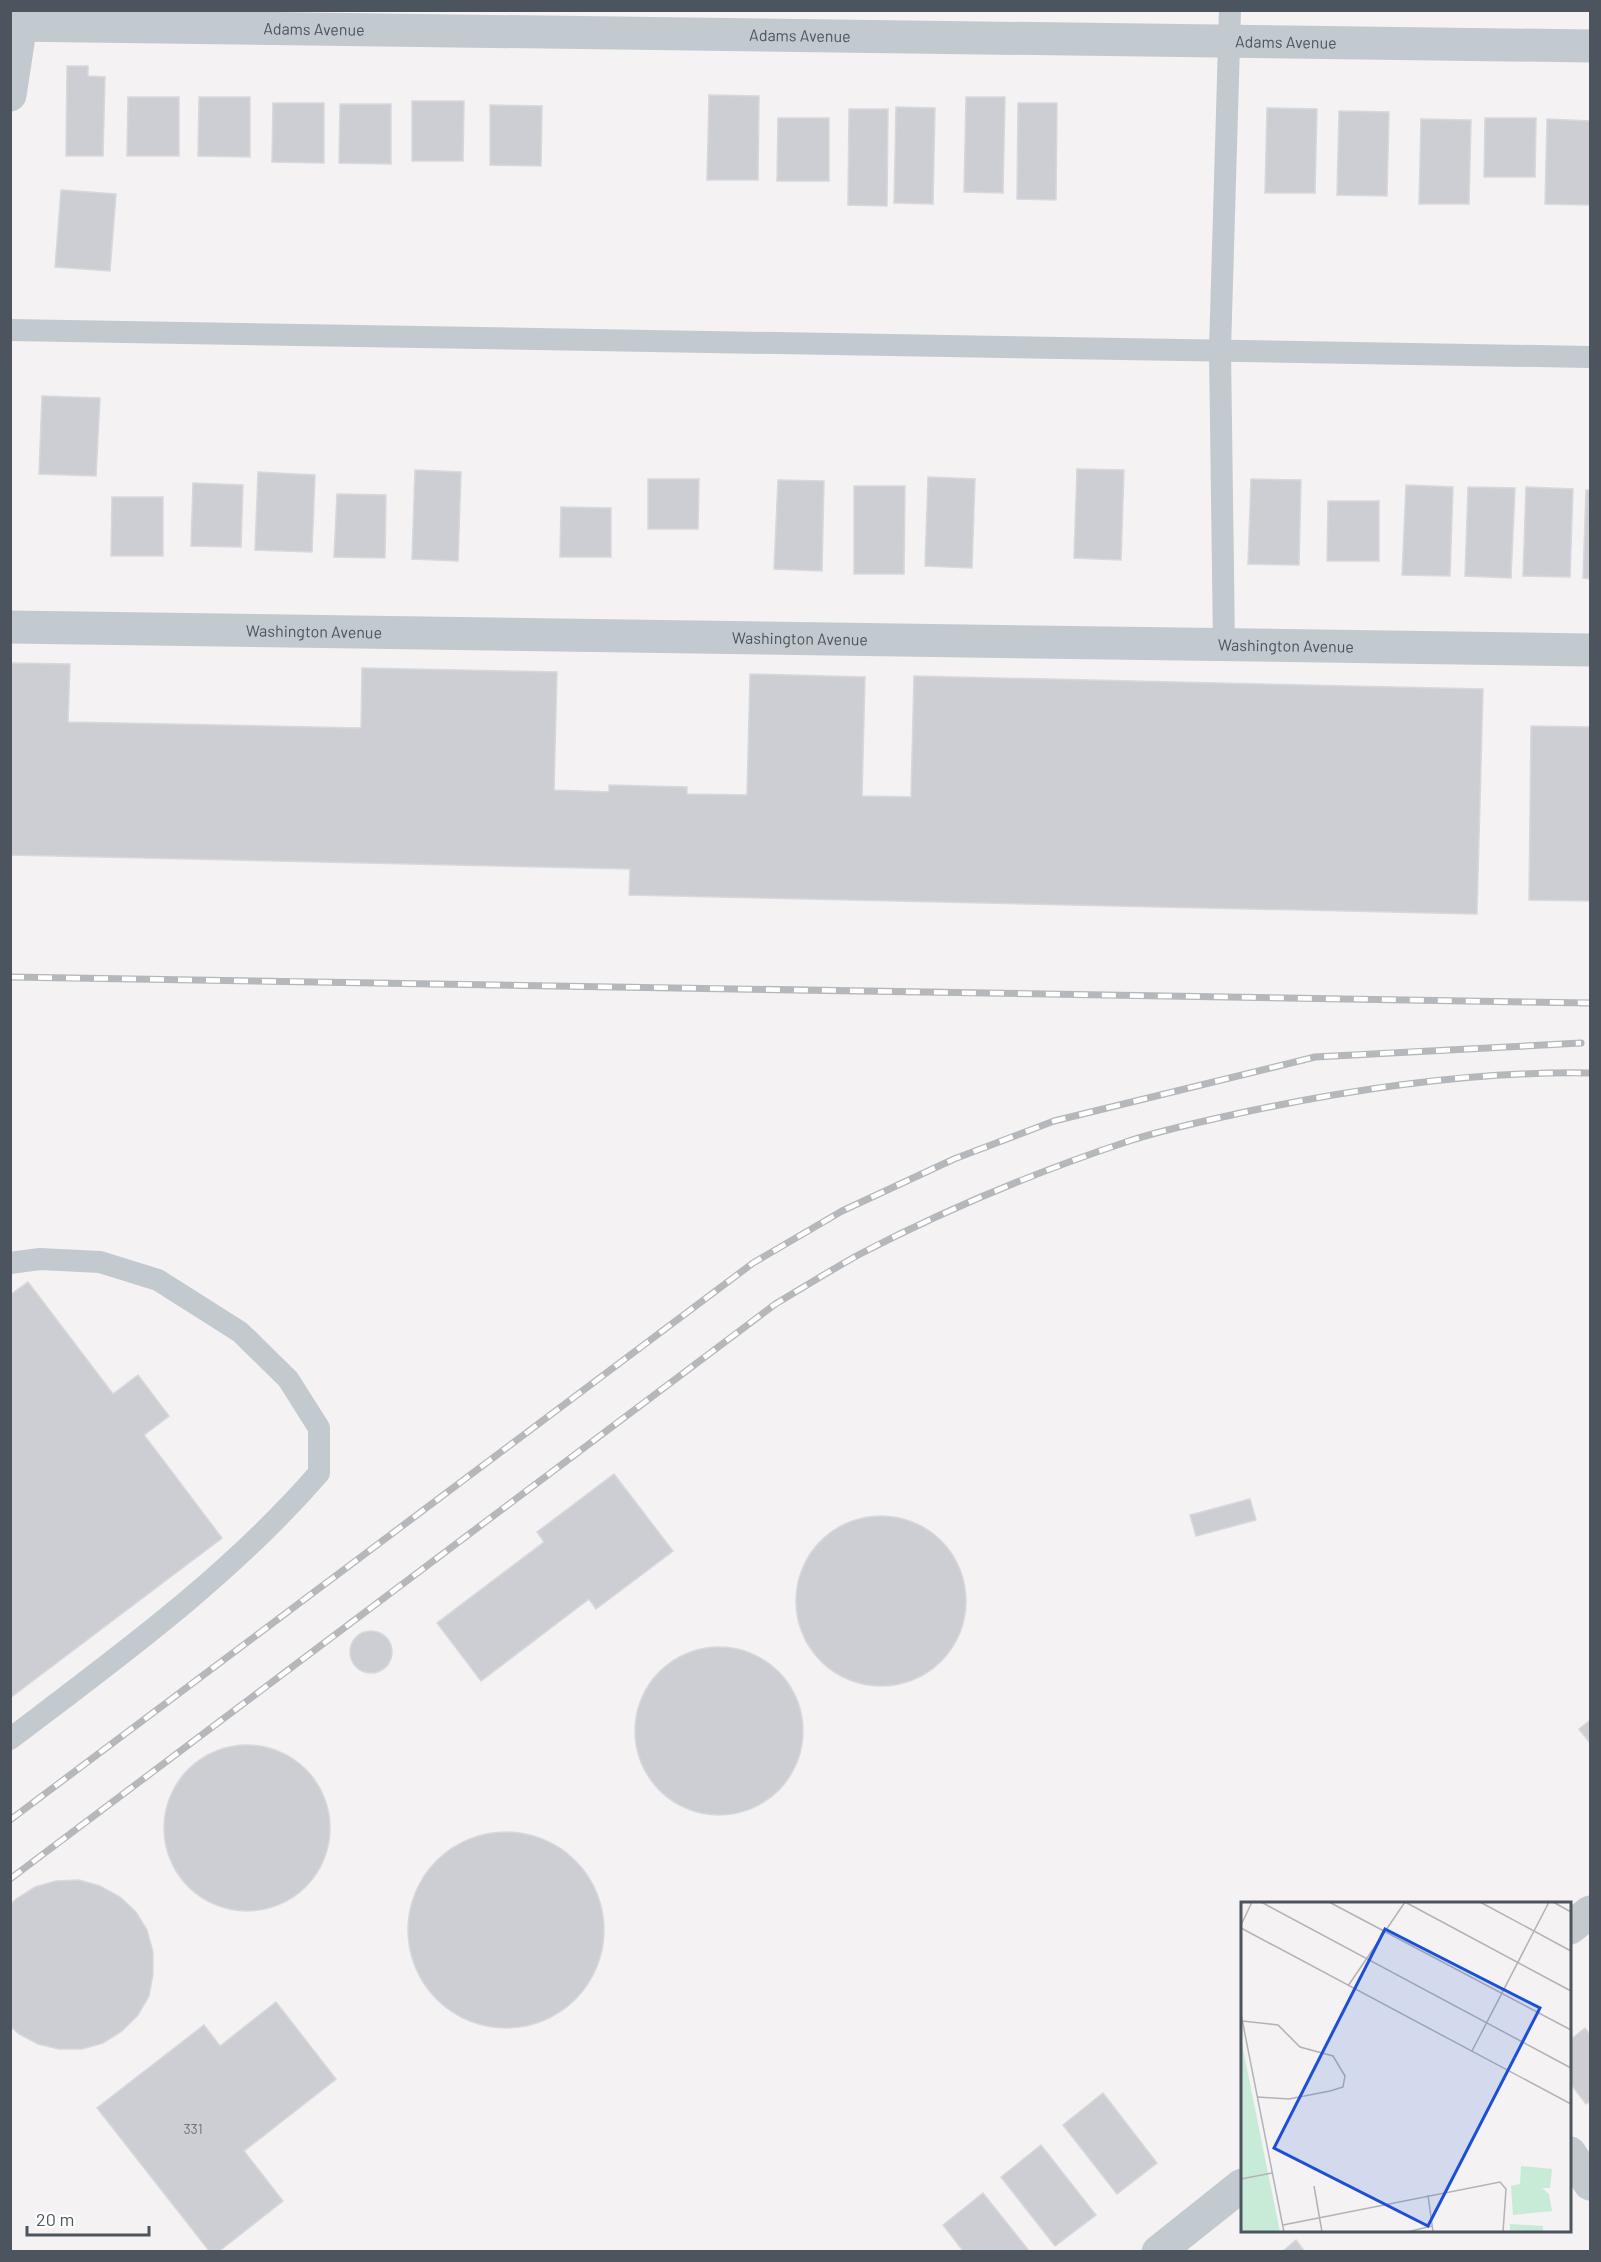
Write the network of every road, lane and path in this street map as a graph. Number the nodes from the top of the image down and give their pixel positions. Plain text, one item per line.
1 (19, 20) edge
2 (1230, 26) edge
3 (1590, 46) edge
4 (10, 95) edge
5 (10, 330) edge
6 (1220, 350) junction
7 (1590, 357) edge
8 (10, 627) edge
9 (1224, 645) junction
10 (1590, 650) edge
11 (10, 1263) edge
12 (10, 1739) edge
13 (1590, 1912) edge
14 (1571, 1926) edge
15 (1571, 2156) edge
16 (1590, 2184) edge
17 (1241, 2186) edge
18 (1158, 2252) edge

1 - 2 street, Adams Avenue
1 - 4 street
2 - 3 street, Adams Avenue
2 - 6 lane
5 - 6 lane
6 - 7 lane
6 - 9 lane
8 - 9 street, Washington Avenue
9 - 10 street, Washington Avenue
11 - 12 lane
13 - 14 street
15 - 16 street
17 - 18 street

